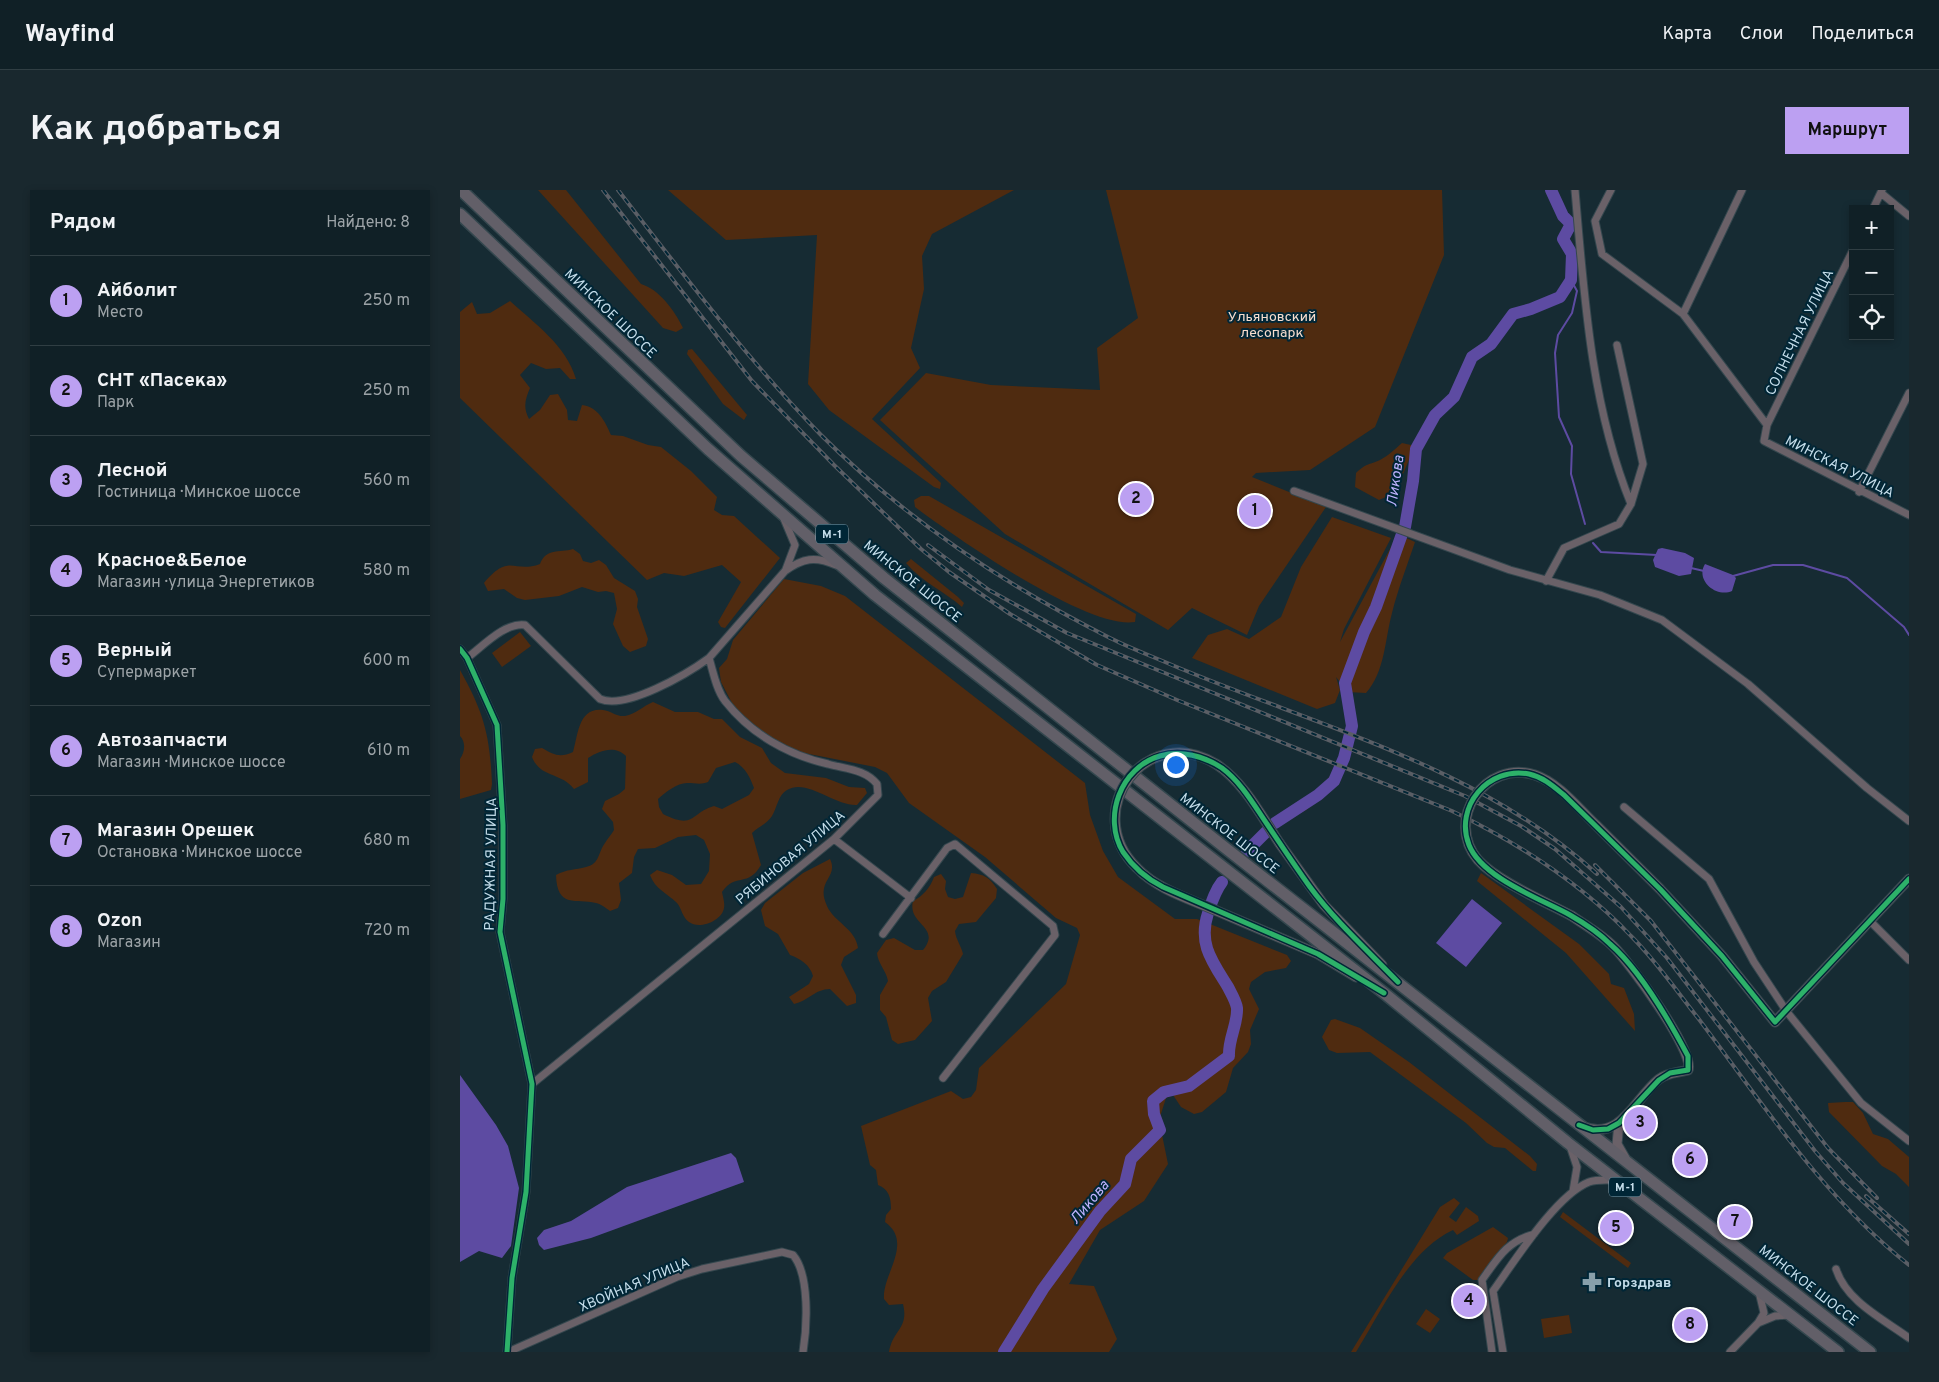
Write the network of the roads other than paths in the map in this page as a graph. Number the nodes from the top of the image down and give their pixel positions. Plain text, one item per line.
1 (461, 190) edge
2 (1574, 190) edge
3 (1611, 190) edge
4 (1742, 190) edge
5 (1882, 191) edge
6 (1875, 205) edge
7 (460, 214) edge
8 (1909, 216) edge
9 (1849, 258) edge
10 (1683, 314) junction
11 (1617, 345) dead end
12 (1909, 393) edge
13 (1767, 425) junction
14 (1294, 492) dead end
15 (1860, 492) junction
16 (1631, 504) junction
17 (774, 507) junction
18 (1909, 516) edge
19 (785, 571) junction
20 (847, 571) junction
21 (1546, 581) junction
22 (460, 649) edge
23 (467, 658) junction
24 (709, 658) junction
25 (1624, 807) dead end
26 (1909, 821) edge
27 (834, 838) junction
28 (1909, 879) edge
29 (911, 898) junction
30 (1870, 921) junction
31 (883, 934) dead end
32 (1909, 960) edge
33 (1398, 982) junction
34 (1384, 994) junction
35 (1787, 1012) junction
36 (943, 1078) dead end
37 (532, 1084) junction
38 (1619, 1123) junction
39 (1579, 1125) junction
40 (1909, 1141) edge
41 (1568, 1143) junction
42 (1630, 1164) junction
43 (1616, 1180) junction
44 (1573, 1191) junction
45 (1534, 1234) junction
46 (1836, 1269) dead end
47 (1759, 1292) junction
48 (1790, 1316) junction
49 (1758, 1323) junction
50 (1909, 1338) edge
51 (508, 1352) edge
52 (803, 1352) edge
53 (1492, 1352) edge
54 (1503, 1352) edge
55 (1730, 1352) edge
56 (1838, 1352) edge
57 (1870, 1352) edge

1 - 33 highway, МИНСКОЕ ШОССЕ / М-1
2 - 16 street
3 - 10 street, МИНСКАЯ УЛИЦА
4 - 10 street
5 - 6 street
5 - 8 street
7 - 17 highway, М-1
9 - 13 street, СОЛНЕЧНАЯ УЛИЦА
10 - 13 street, МИНСКАЯ УЛИЦА
11 - 16 street
12 - 15 street
13 - 15 street, МИНСКАЯ УЛИЦА
14 - 21 street
15 - 18 street, МИНСКАЯ УЛИЦА
16 - 21 street
17 - 19 street
17 - 20 highway, М-1
19 - 20 street
19 - 24 street
20 - 34 highway, М-1
21 - 26 street
22 - 23 street, РАДУЖНАЯ УЛИЦА
23 - 24 street
23 - 37 street, РАДУЖНАЯ УЛИЦА
24 - 27 street, РЯБИНОВАЯ УЛИЦА
25 - 35 street
27 - 29 street
27 - 37 street, РЯБИНОВАЯ УЛИЦА
28 - 30 street
29 - 31 street
29 - 36 street
30 - 32 street
30 - 35 street
33 - 34 street, bridge
33 - 39 highway, МИНСКОЕ ШОССЕ / М-1
34 - 41 highway, М-1
35 - 38 street, bridge
35 - 40 street
37 - 51 street, РАДУЖНАЯ УЛИЦА
38 - 39 street
38 - 42 street
39 - 42 highway, МИНСКОЕ ШОССЕ / М-1
41 - 43 highway, М-1
41 - 44 street
42 - 57 highway, МИНСКОЕ ШОССЕ / М-1
43 - 44 street
43 - 47 highway, М-1
44 - 45 street
45 - 53 street
45 - 54 street
46 - 50 street
47 - 48 highway, М-1
47 - 49 street
48 - 49 street
48 - 56 highway, М-1
49 - 55 street
51 - 52 street, ХВОЙНАЯ УЛИЦА

